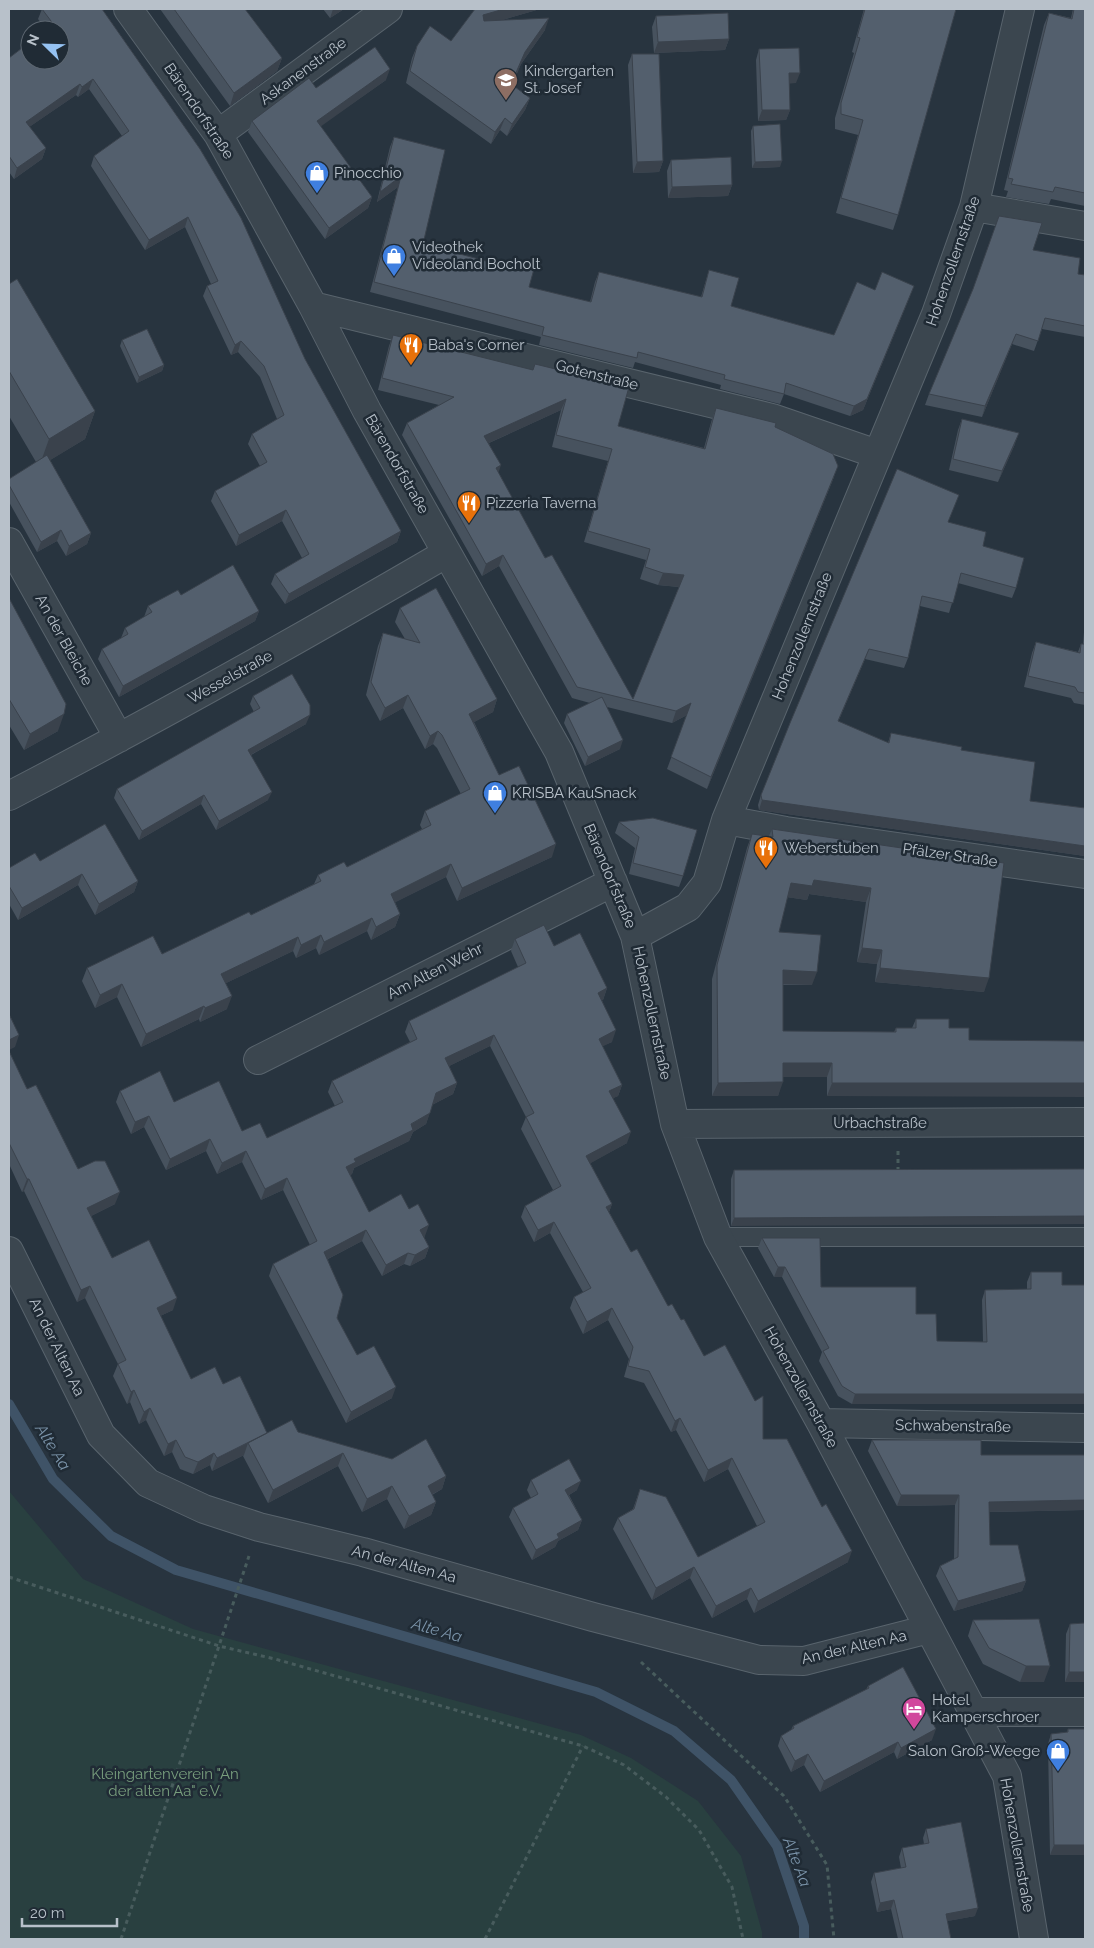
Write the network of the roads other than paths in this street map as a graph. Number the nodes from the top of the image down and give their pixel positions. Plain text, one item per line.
1 (128, 9) edge
2 (388, 9) edge
3 (1020, 9) edge
4 (218, 134) junction
5 (974, 207) junction
6 (1085, 226) edge
7 (314, 306) junction
8 (877, 454) junction
9 (9, 542) edge
10 (447, 553) junction
11 (119, 738) junction
12 (9, 796) edge
13 (726, 820) junction
14 (1085, 874) edge
15 (612, 882) junction
16 (635, 936) junction
17 (258, 1060) dead end
18 (1085, 1122) edge
19 (676, 1124) junction
20 (1085, 1237) edge
21 (718, 1238) junction
22 (9, 1251) edge
23 (821, 1423) junction
24 (1085, 1428) edge
25 (929, 1629) junction
26 (971, 1712) junction
27 (1085, 1712) edge
28 (1034, 1939) edge

1 - 4 street, Bärendorfstraße
2 - 4 street, Askanenstraße
3 - 5 street, Hohenzollernstraße
4 - 7 street, Bärendorfstraße
5 - 6 street
5 - 8 street, Hohenzollernstraße
7 - 8 street, Gotenstraße
7 - 10 street, Bärendorfstraße
8 - 13 street, Hohenzollernstraße
9 - 11 street, An der Bleiche
10 - 11 street, Wesselstraße
10 - 15 street, Bärendorfstraße
11 - 12 street, Wesselstraße
13 - 14 street, Pfälzer Straße
13 - 16 street, Hohenzollernstraße
15 - 16 street, Bärendorfstraße
15 - 17 street, Am Alten Wehr
16 - 19 street, Hohenzollernstraße
18 - 19 street, Urbachstraße
19 - 21 street, Hohenzollernstraße
20 - 21 lane
21 - 23 street, Hohenzollernstraße
22 - 25 street, An der Alten Aa
23 - 24 street, Schwabenstraße
23 - 25 street, Hohenzollernstraße
25 - 26 street, Hohenzollernstraße
26 - 27 street
26 - 28 street, Hohenzollernstraße

